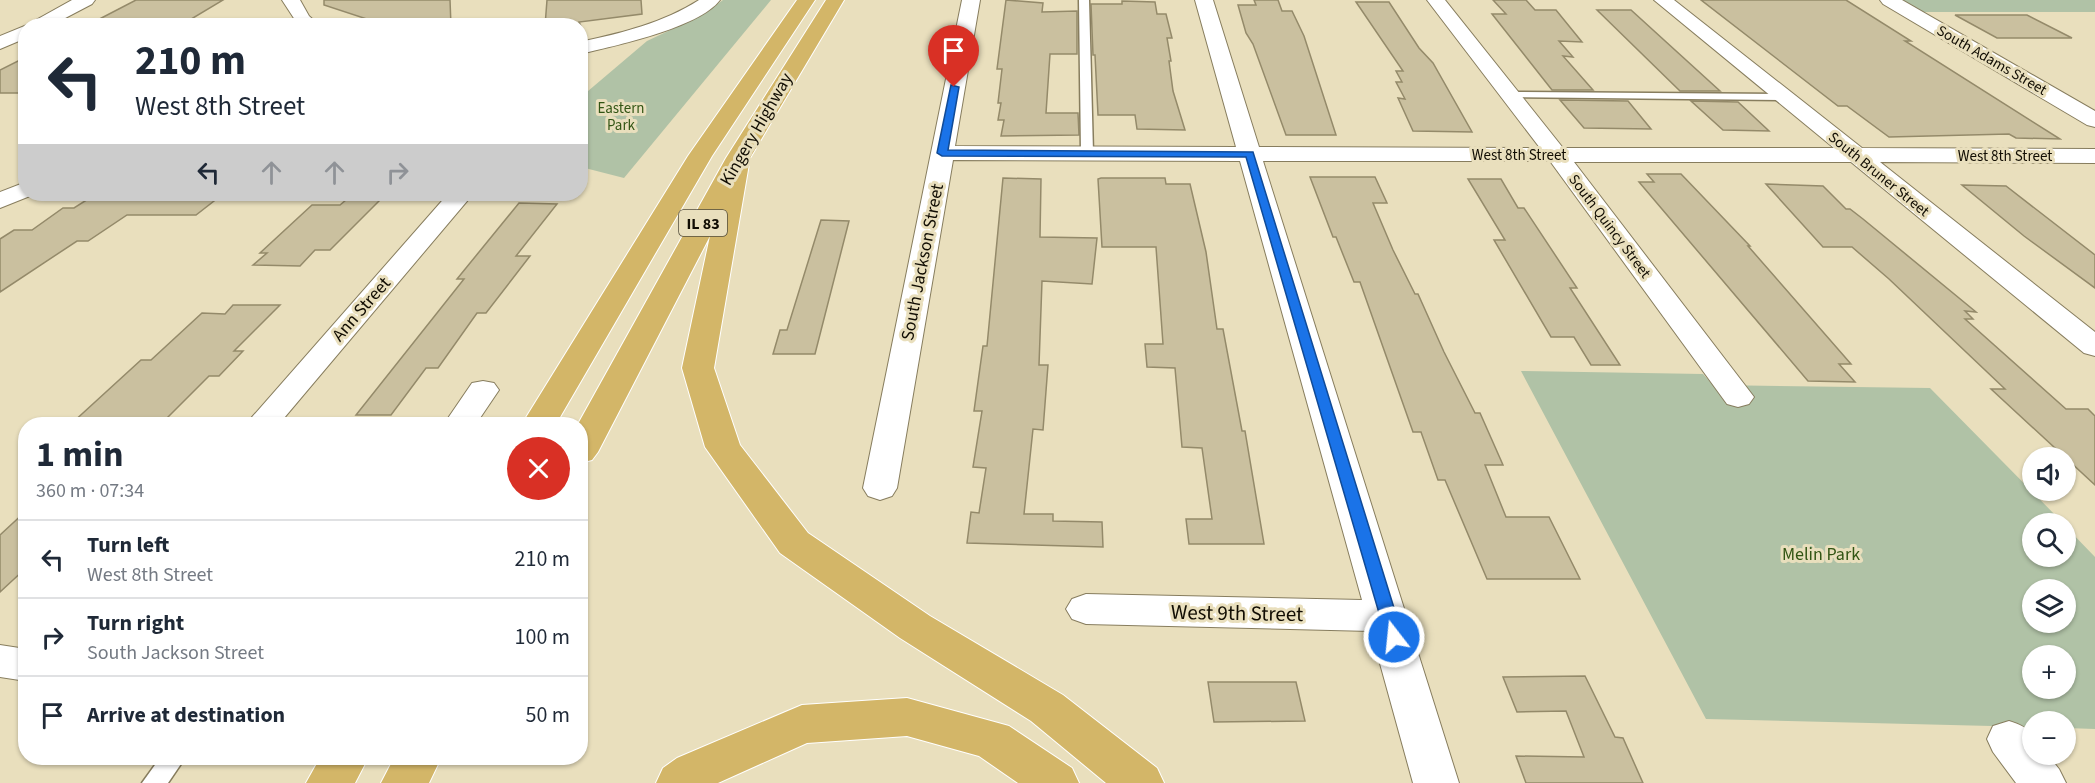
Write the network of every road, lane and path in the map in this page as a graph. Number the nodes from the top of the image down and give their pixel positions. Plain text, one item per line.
1 (86, 0) edge
2 (291, 0) edge
3 (711, 0) edge
4 (806, 0) edge
5 (835, 0) edge
6 (970, 0) edge
7 (1084, 0) edge
8 (1204, 0) edge
9 (1436, 0) edge
10 (1663, 0) edge
11 (1889, 0) edge
12 (51, 18) edge
13 (301, 18) edge
14 (18, 34) edge
15 (0, 43) edge
16 (588, 46) edge
17 (1510, 95) junction
18 (1783, 97) junction
19 (2095, 120) edge
20 (942, 153) junction
21 (1087, 153) junction
22 (1250, 154) junction
23 (1557, 155) junction
24 (1857, 156) junction
25 (2095, 156) edge
26 (738, 158) junction
27 (18, 193) edge
28 (0, 201) edge
29 (455, 201) edge
30 (2095, 347) edge
31 (483, 390) dead end
32 (1738, 397) dead end
33 (268, 417) edge
34 (465, 417) edge
35 (543, 417) edge
36 (588, 437) edge
37 (880, 488) dead end
38 (1086, 609) dead end
39 (1388, 616) junction
40 (0, 661) edge
41 (18, 663) edge
42 (2009, 739) dead end
43 (168, 765) edge
44 (341, 765) edge
45 (414, 765) edge
46 (154, 783) edge
47 (330, 783) edge
48 (405, 783) edge
49 (680, 783) edge
50 (1055, 783) edge
51 (1140, 783) edge
52 (1436, 783) edge
53 (2043, 783) edge

1 - 12 street
2 - 13 street
3 - 16 street
4 - 35 highway, Kingery Highway / IL 83
5 - 26 highway, Kingery Highway / IL 83
6 - 20 street, South Jackson Street
7 - 21 lane
8 - 22 street
9 - 17 street, South Quincy Street
10 - 18 street, South Bruner Street
11 - 19 street, South Adams Street
14 - 15 street
17 - 18 lane
17 - 23 street, South Quincy Street
18 - 24 street, South Bruner Street
20 - 21 street, West 8th Street
20 - 37 street, South Jackson Street
21 - 22 street, West 8th Street
22 - 23 street, West 8th Street
22 - 39 street
23 - 24 street, West 8th Street
23 - 32 street, South Quincy Street
24 - 25 street, West 8th Street
24 - 30 street, South Bruner Street
26 - 36 highway, Kingery Highway / IL 83
26 - 51 highway
27 - 28 street
29 - 33 street, Ann Street
31 - 34 street
38 - 39 street, West 9th Street
39 - 52 street
40 - 41 street
42 - 53 street
43 - 46 lane
44 - 47 highway
45 - 48 highway
49 - 50 highway

